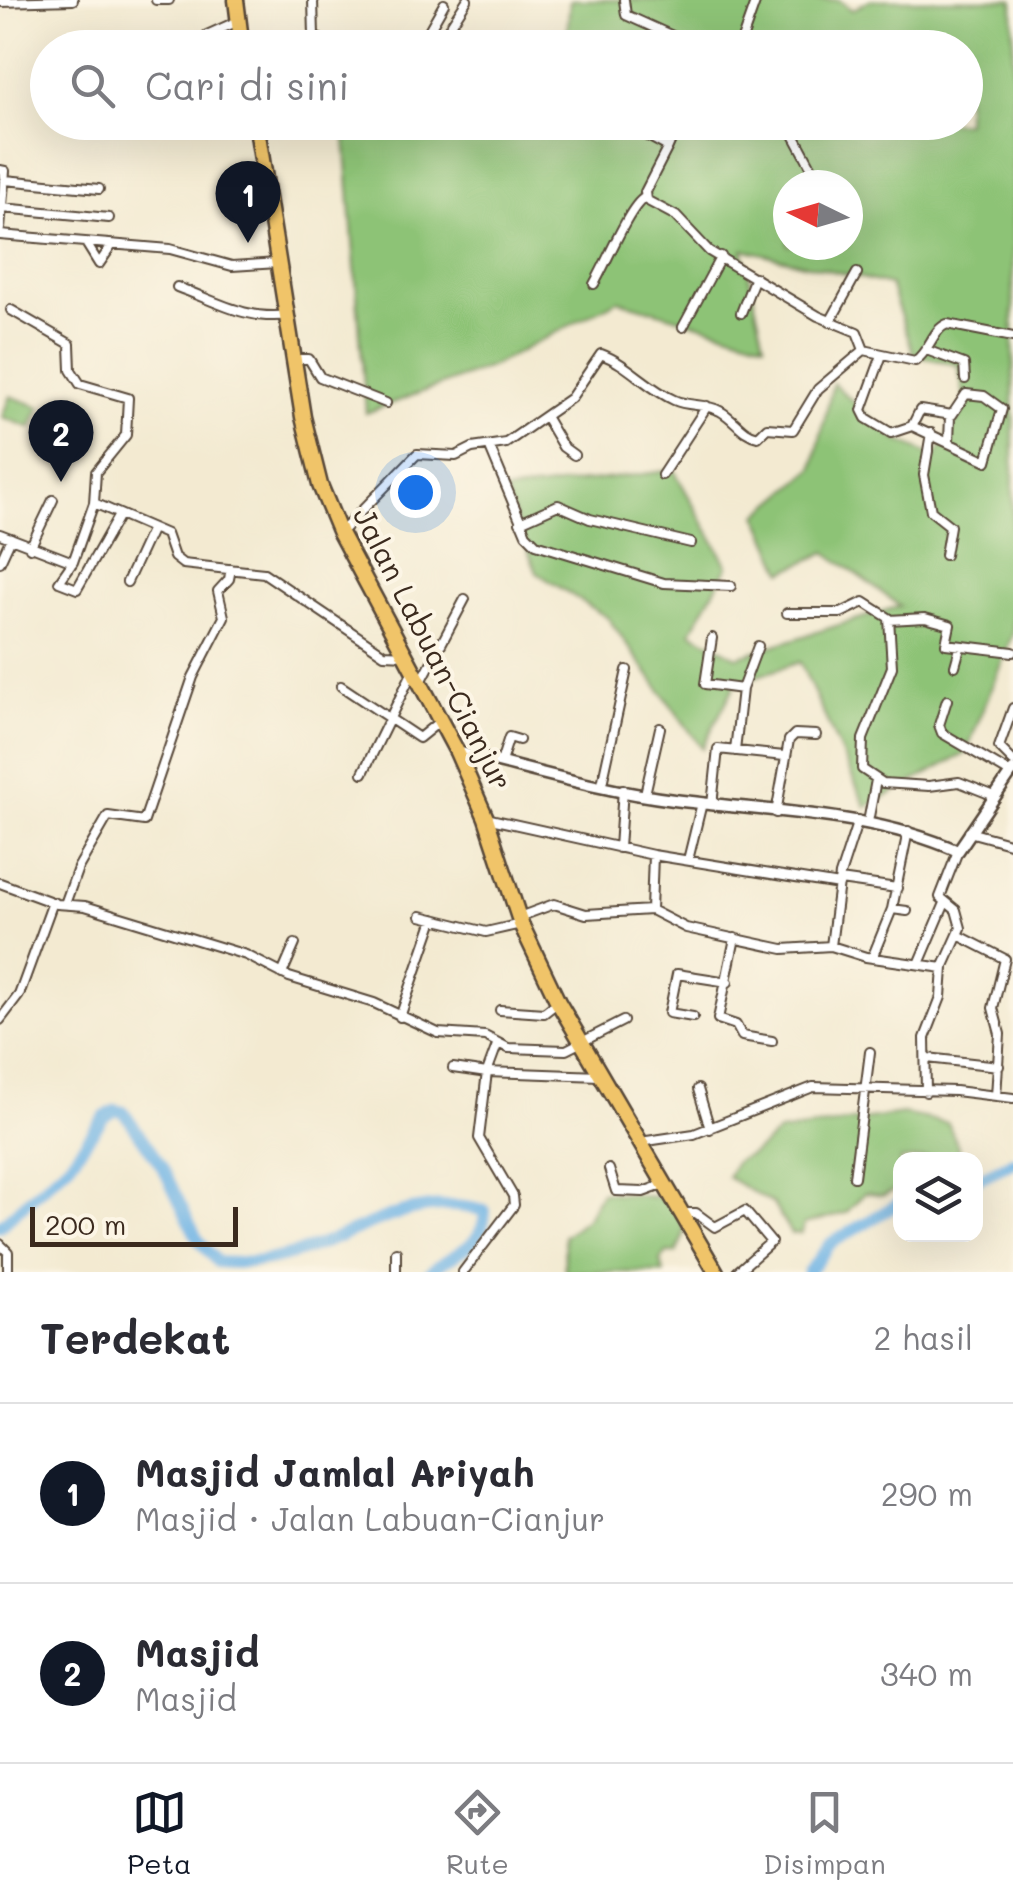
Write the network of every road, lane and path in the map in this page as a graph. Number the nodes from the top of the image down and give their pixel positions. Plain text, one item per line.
1 (73, 0) edge
2 (156, 0) edge
3 (169, 0) edge
4 (236, 0) edge
5 (312, 0) edge
6 (467, 0) edge
7 (624, 0) edge
8 (756, 0) edge
9 (49, 1) edge
10 (0, 2) edge
11 (441, 2) edge
12 (459, 11) junction
13 (238, 20) junction
14 (217, 30) edge
15 (239, 30) edge
16 (314, 30) edge
17 (429, 30) edge
18 (447, 30) edge
19 (659, 30) edge
20 (745, 30) edge
21 (259, 140) edge
22 (655, 140) edge
23 (671, 140) edge
24 (797, 140) edge
25 (668, 147) junction
26 (0, 170) edge
27 (813, 170) edge
28 (4, 180) junction
29 (99, 190) dead end
30 (644, 198) junction
31 (2, 202) edge
32 (109, 218) dead end
33 (0, 229) edge
34 (86, 243) junction
35 (112, 245) junction
36 (722, 256) junction
37 (280, 264) junction
38 (857, 273) dead end
39 (755, 278) junction
40 (594, 284) dead end
41 (177, 287) dead end
42 (11, 310) dead end
43 (741, 313) dead end
44 (289, 316) junction
45 (830, 322) junction
46 (682, 327) dead end
47 (1013, 337) edge
48 (864, 350) junction
49 (929, 350) junction
50 (882, 355) junction
51 (295, 359) junction
52 (965, 379) dead end
53 (386, 403) dead end
54 (707, 406) junction
55 (950, 416) junction
56 (546, 418) junction
57 (912, 426) junction
58 (931, 434) junction
59 (949, 442) junction
60 (490, 448) junction
61 (574, 454) dead end
62 (662, 475) dead end
63 (52, 500) dead end
64 (94, 503) junction
65 (119, 515) junction
66 (520, 522) junction
67 (152, 528) junction
68 (340, 533) junction
69 (0, 534) edge
70 (11, 538) junction
71 (690, 543) dead end
72 (30, 548) junction
73 (945, 555) dead end
74 (0, 562) edge
75 (73, 562) junction
76 (231, 569) junction
77 (127, 582) dead end
78 (731, 586) dead end
79 (465, 600) dead end
80 (786, 613) dead end
81 (889, 620) junction
82 (712, 638) dead end
83 (758, 646) dead end
84 (960, 648) junction
85 (1013, 652) edge
86 (955, 666) dead end
87 (414, 669) junction
88 (627, 670) dead end
89 (341, 686) dead end
90 (742, 689) junction
91 (947, 700) dead end
92 (1013, 708) edge
93 (389, 720) junction
94 (441, 720) junction
95 (660, 728) dead end
96 (816, 735) dead end
97 (519, 740) dead end
98 (735, 750) junction
99 (457, 752) junction
100 (784, 756) junction
101 (1013, 761) edge
102 (501, 762) junction
103 (1012, 772) edge
104 (363, 773) dead end
105 (876, 780) junction
106 (602, 784) junction
107 (624, 789) junction
108 (645, 794) junction
109 (992, 795) junction
110 (707, 804) junction
111 (776, 813) junction
112 (486, 818) junction
113 (863, 821) junction
114 (908, 831) junction
115 (968, 832) junction
116 (1013, 844) edge
117 (620, 848) junction
118 (958, 851) junction
119 (652, 855) junction
120 (688, 860) junction
121 (0, 882) edge
122 (839, 882) junction
123 (897, 888) junction
124 (52, 902) junction
125 (946, 903) junction
126 (65, 904) junction
127 (651, 910) junction
128 (892, 910) junction
129 (906, 911) dead end
130 (421, 916) dead end
131 (524, 918) junction
132 (434, 919) junction
133 (958, 935) junction
134 (735, 938) junction
135 (294, 944) dead end
136 (830, 946) junction
137 (872, 958) junction
138 (919, 964) junction
139 (943, 968) junction
140 (282, 974) junction
141 (728, 982) junction
142 (558, 1002) junction
143 (500, 1010) dead end
144 (400, 1017) junction
145 (693, 1017) dead end
146 (0, 1020) edge
147 (623, 1021) dead end
148 (772, 1040) dead end
149 (581, 1043) junction
150 (497, 1045) junction
151 (870, 1052) dead end
152 (928, 1058) junction
153 (1000, 1066) junction
154 (453, 1068) dead end
155 (487, 1073) junction
156 (600, 1076) junction
157 (698, 1089) dead end
158 (864, 1089) junction
159 (926, 1092) junction
160 (996, 1096) junction
161 (1013, 1098) edge
162 (710, 1129) junction
163 (640, 1142) junction
164 (608, 1169) dead end
165 (854, 1177) dead end
166 (665, 1184) junction
167 (683, 1213) junction
168 (0, 1244) edge
169 (396, 1252) dead end
170 (0, 1272) edge
171 (8, 1272) edge
172 (396, 1272) edge
173 (463, 1272) edge
174 (716, 1272) edge
175 (736, 1272) edge

1 - 9 street
2 - 3 street
4 - 13 highway
5 - 16 street
6 - 12 street
7 - 19 street
8 - 20 street
9 - 10 street
11 - 12 street
11 - 17 street
12 - 18 street
13 - 14 street
13 - 15 highway
21 - 37 highway, Jalan Labuan-Cianjur
22 - 25 street
23 - 25 street
24 - 27 street
25 - 30 street
26 - 28 street
28 - 29 street
28 - 31 street
30 - 36 street
30 - 40 street
31 - 32 street
31 - 33 street
33 - 34 street
34 - 35 street
34 - 35 street
35 - 37 street
36 - 39 street
36 - 46 street
37 - 44 highway, Jalan Labuan-Cianjur
38 - 45 street
39 - 43 street
39 - 45 street
41 - 44 street
42 - 64 street
44 - 51 highway, Jalan Labuan-Cianjur
45 - 48 street
47 - 49 street
48 - 50 street
48 - 54 street
49 - 50 street
49 - 52 street
50 - 57 street
51 - 53 street
51 - 68 highway, Jalan Labuan-Cianjur
54 - 56 street
54 - 62 street
55 - 57 street
55 - 59 street
55 - 59 street
56 - 60 street
56 - 61 street
57 - 58 street
58 - 59 street
58 - 73 street
60 - 66 street
60 - 68 street
63 - 72 street
64 - 65 street
64 - 75 street
65 - 67 street
65 - 75 street
66 - 71 street
66 - 78 street
67 - 76 street
67 - 77 street
68 - 87 highway, Jalan Labuan-Cianjur
69 - 70 street
70 - 72 street
70 - 74 street
72 - 75 street
76 - 87 street
76 - 126 street
79 - 87 street
80 - 81 street
81 - 84 street
81 - 105 street
82 - 90 street
83 - 90 street
84 - 85 street
84 - 86 street
87 - 93 street
87 - 94 highway, Jalan Labuan-Cianjur
88 - 106 street
89 - 93 street
90 - 98 street
91 - 103 street
92 - 101 street
93 - 94 street
93 - 104 street
94 - 99 highway, Jalan Labuan-Cianjur
95 - 108 street
96 - 100 street
97 - 102 street
98 - 100 street
98 - 110 street
99 - 102 street
99 - 112 highway, Jalan Labuan-Cianjur
100 - 111 street
102 - 106 street
103 - 109 street
105 - 109 street
105 - 113 street
106 - 107 street
107 - 108 street
107 - 117 street
108 - 110 street
109 - 115 street
110 - 111 street
110 - 120 street
111 - 113 street
112 - 117 street
112 - 131 highway, Jalan Labuan-Cianjur
113 - 114 street
113 - 122 street
114 - 118 street
114 - 123 street
115 - 116 street
115 - 118 street
117 - 119 street
118 - 125 street
119 - 120 street
119 - 127 street
120 - 122 street
121 - 124 street
122 - 123 street
122 - 136 street
123 - 128 street
124 - 126 street
124 - 146 street
125 - 133 street
125 - 138 street
126 - 140 street
127 - 131 street
127 - 134 street
128 - 129 street
128 - 137 street
130 - 132 street
131 - 132 street
131 - 142 highway, Jalan Labuan-Cianjur
132 - 144 street
133 - 139 street
133 - 153 street
134 - 136 street
134 - 141 street
135 - 140 street
136 - 137 street
137 - 138 street
138 - 139 street
139 - 152 street
140 - 144 street
141 - 145 street
141 - 148 street
142 - 143 street
142 - 149 highway, Jalan Labuan-Cianjur
144 - 150 street
147 - 149 street
149 - 150 street
149 - 156 highway, Jalan Labuan-Cianjur
150 - 155 street
151 - 158 street
152 - 153 street
152 - 159 street
153 - 160 street
154 - 155 street
155 - 156 street
155 - 173 street
156 - 163 highway, Jalan Labuan-Cianjur
157 - 162 street
158 - 159 street
158 - 162 street
158 - 165 street
159 - 160 street
160 - 161 street
162 - 163 street
163 - 166 highway, Jalan Labuan-Cianjur
164 - 166 street
166 - 167 highway, Jalan Labuan-Cianjur
167 - 174 highway, Jalan Labuan-Cianjur
167 - 175 street
168 - 171 street
169 - 172 street
170 - 171 street

